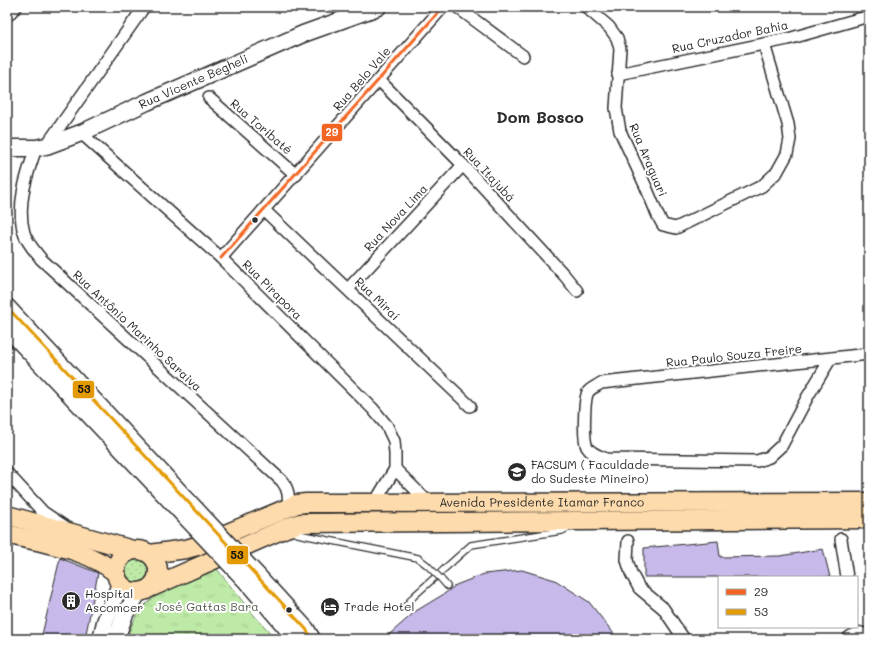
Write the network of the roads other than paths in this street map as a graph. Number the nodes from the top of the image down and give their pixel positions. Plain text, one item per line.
1 (16, 7) edge
2 (144, 7) edge
3 (378, 7) edge
4 (443, 7) edge
5 (457, 7) edge
6 (586, 7) edge
7 (7, 16) edge
8 (869, 16) edge
9 (764, 44) junction
10 (523, 56) dead end
11 (618, 74) junction
12 (379, 80) junction
13 (209, 98) dead end
14 (81, 133) junction
15 (41, 147) junction
16 (7, 148) edge
17 (463, 165) junction
18 (296, 175) junction
19 (265, 211) junction
20 (221, 258) junction
21 (348, 288) junction
22 (577, 291) dead end
23 (7, 307) edge
24 (7, 328) edge
25 (869, 354) edge
26 (831, 358) junction
27 (470, 406) dead end
28 (395, 469) junction
29 (7, 473) edge
30 (375, 502) junction
31 (428, 502) junction
32 (869, 502) edge
33 (183, 505) junction
34 (288, 508) junction
35 (7, 515) edge
36 (869, 519) edge
37 (582, 520) junction
38 (286, 528) junction
39 (73, 532) junction
40 (7, 534) edge
41 (841, 539) dead end
42 (628, 541) dead end
43 (142, 552) junction
44 (847, 576) edge
45 (118, 578) junction
46 (252, 578) junction
47 (447, 586) dead end
48 (269, 588) junction
49 (145, 590) junction
50 (405, 607) dead end
51 (101, 639) edge
52 (116, 639) edge
53 (296, 639) edge
54 (312, 639) edge
55 (324, 639) edge
56 (684, 639) edge

1 - 7 street
2 - 15 street, Rua Antônio Marinho Saraiva
3 - 14 main road, Rua Vicente Begheli
4 - 12 street, Rua Belo Vale
5 - 10 street
6 - 11 street, Rua Araguari
8 - 9 street, Rua Cruzador Bahia
9 - 11 street, Rua Cruzador Bahia
9 - 11 street, Rua Araguari
12 - 17 street, Rua Itajubá
12 - 18 street, Rua Belo Vale
13 - 18 street, Rua Toribaté
14 - 15 main road, Rua Vicente Begheli
14 - 20 street, Rua Pirapora
15 - 16 main road, Rua Vicente Begheli
15 - 34 street, Rua Antônio Marinho Saraiva
17 - 21 street, Rua Nova Lima
17 - 22 street, Rua Itajubá
18 - 19 street, Rua Belo Vale
19 - 20 street, Rua Belo Vale
19 - 21 street, Rua Miraí
20 - 28 street, Rua Pirapora
21 - 27 street, Rua Miraí
23 - 33 main road
24 - 33 main road
25 - 26 street, Rua Paulo Souza Freire
26 - 26 street, Rua Paulo Souza Freire
28 - 30 street
28 - 31 street
29 - 39 street
30 - 31 main road, Avenida Presidente Itamar Franco
30 - 34 main road, Avenida Presidente Itamar Franco
31 - 32 main road, Avenida Presidente Itamar Franco
33 - 46 main road, bridge
34 - 43 main road, Avenida Presidente Itamar Franco
35 - 39 main road
36 - 37 main road, Avenida Presidente Itamar Franco
37 - 38 main road, Avenida Presidente Itamar Franco
37 - 50 lane
38 - 47 lane, bridge
38 - 49 main road, Avenida Presidente Itamar Franco
39 - 43 main road
40 - 45 main road
41 - 44 street
42 - 56 street
43 - 45 main road
43 - 49 main road
45 - 49 main road
45 - 51 main road
46 - 48 main road
46 - 53 main road
48 - 54 main road
48 - 55 main road
49 - 52 main road

